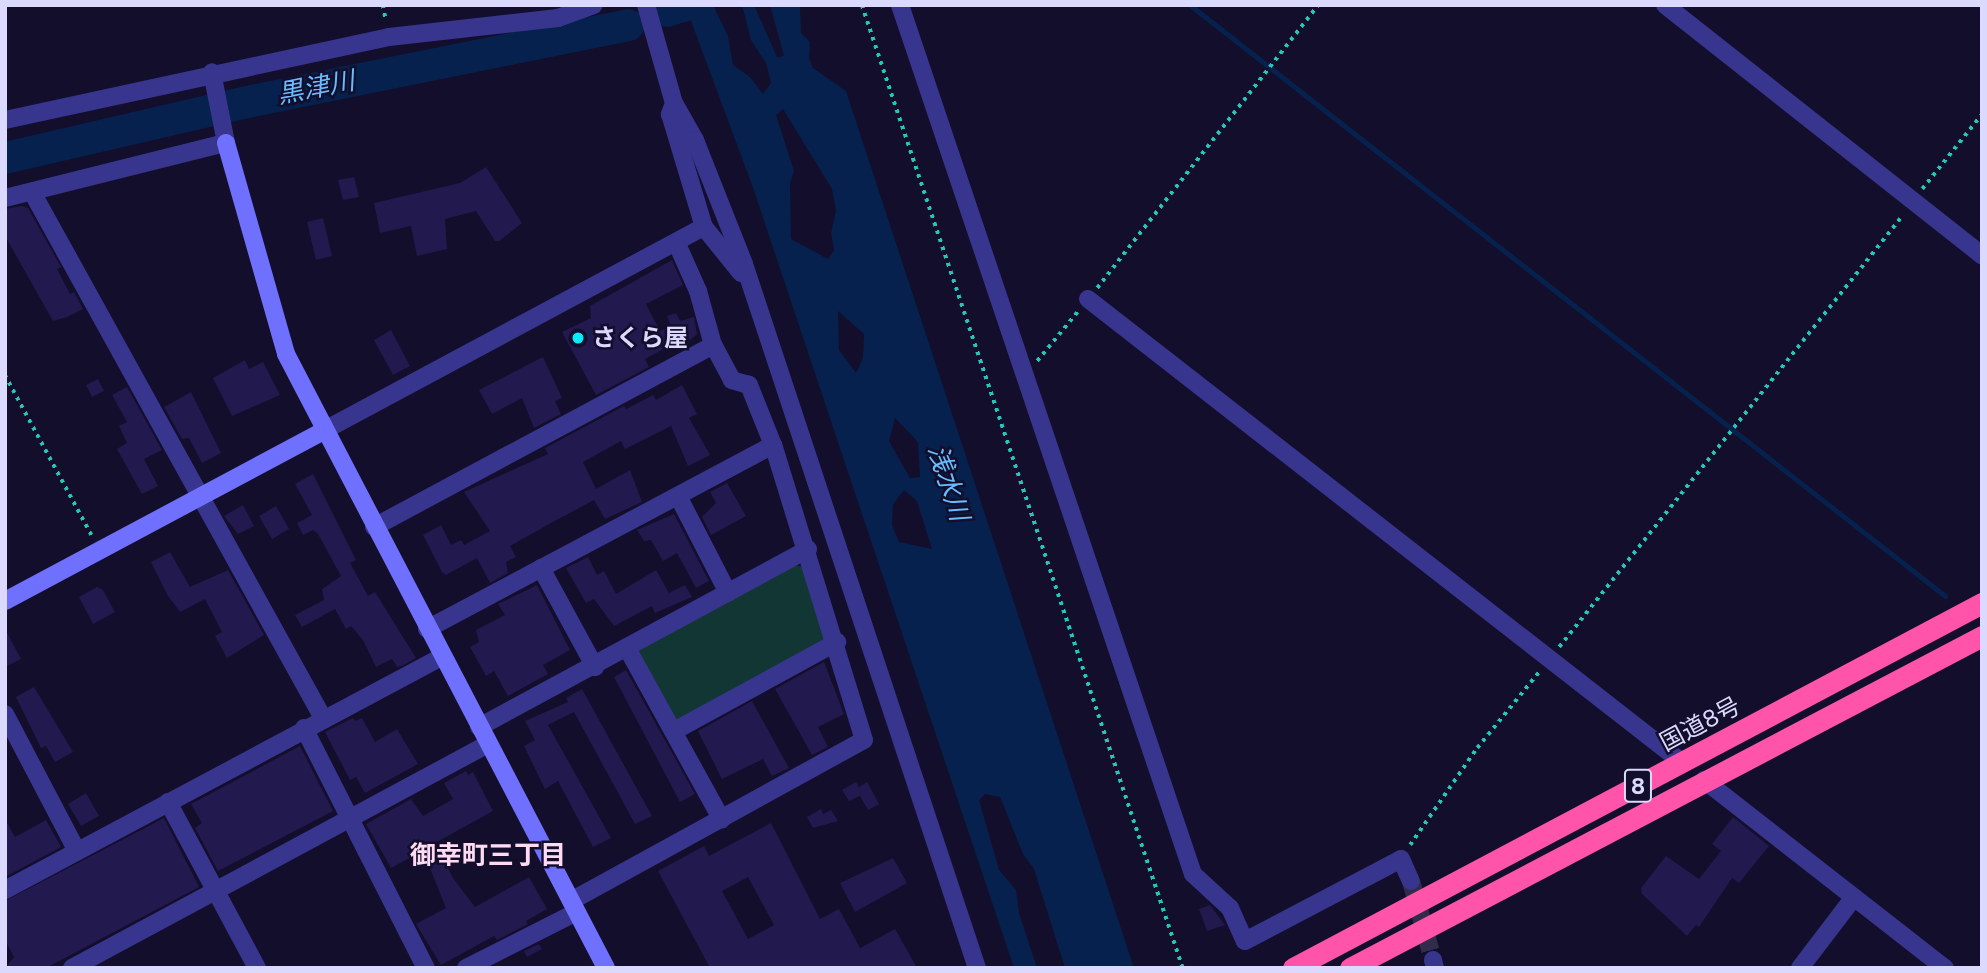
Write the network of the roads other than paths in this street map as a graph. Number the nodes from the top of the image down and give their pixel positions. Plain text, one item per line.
1 (594, 5) edge
2 (646, 5) edge
3 (900, 5) edge
4 (1665, 5) edge
5 (212, 72) junction
6 (674, 103) junction
7 (5, 120) edge
8 (226, 143) junction
9 (32, 192) junction
10 (5, 198) edge
11 (704, 227) junction
12 (677, 244) junction
13 (1982, 254) edge
14 (750, 284) junction
15 (1088, 299) road end
16 (713, 345) junction
17 (323, 431) junction
18 (773, 445) junction
19 (204, 496) junction
20 (678, 496) junction
21 (374, 527) junction
22 (808, 550) junction
23 (541, 568) junction
24 (728, 593) junction
25 (5, 601) edge
26 (1982, 603) edge
27 (427, 629) junction
28 (1982, 636) edge
29 (837, 642) junction
30 (627, 648) junction
31 (442, 657) junction
32 (594, 667) junction
33 (5, 714) edge
34 (323, 718) junction
35 (479, 727) junction
36 (304, 728) junction
37 (674, 731) junction
38 (488, 744) junction
39 (1683, 763) junction
40 (1704, 780) junction
41 (168, 802) junction
42 (352, 820) junction
43 (722, 820) junction
44 (77, 851) junction
45 (1411, 881) tunnel mouth
46 (5, 890) edge
47 (216, 891) junction
48 (1854, 897) junction
49 (574, 906) junction
50 (72, 968) edge
51 (257, 968) edge
52 (426, 968) edge
53 (466, 968) edge
54 (606, 968) edge
55 (977, 968) edge
56 (1293, 968) edge
57 (1350, 968) edge
58 (1800, 968) edge
59 (1945, 968) edge

1 - 5 street
2 - 6 street
3 - 45 street
4 - 13 street
5 - 7 street
5 - 8 street
6 - 11 street
6 - 14 street
8 - 9 street
8 - 17 street
9 - 10 street
9 - 19 street
11 - 12 street
11 - 14 street
12 - 16 street
12 - 17 street
14 - 55 street
15 - 39 street
16 - 18 street
16 - 21 street
17 - 19 street
17 - 21 street
18 - 20 street
18 - 22 street
19 - 25 street
19 - 34 street
20 - 23 street
20 - 24 street
21 - 27 street
22 - 24 street
22 - 29 street
23 - 27 street
23 - 32 street
24 - 30 street
26 - 39 highway, 国道8号 / 8
27 - 31 street
28 - 40 highway, 8
29 - 37 street
29 - 43 street
30 - 32 street
30 - 37 street
31 - 34 street
31 - 35 street
32 - 35 street
33 - 44 street
34 - 36 street
35 - 38 street
36 - 41 street
36 - 42 street
37 - 43 street
38 - 42 street
38 - 49 street
39 - 56 highway, 国道8号 / 8
40 - 48 street
40 - 57 highway, 8
41 - 44 street
41 - 47 street
42 - 47 street
42 - 52 street
43 - 49 street
44 - 46 street
47 - 50 street
47 - 51 street
48 - 58 street
48 - 59 street
49 - 53 street
49 - 54 street

